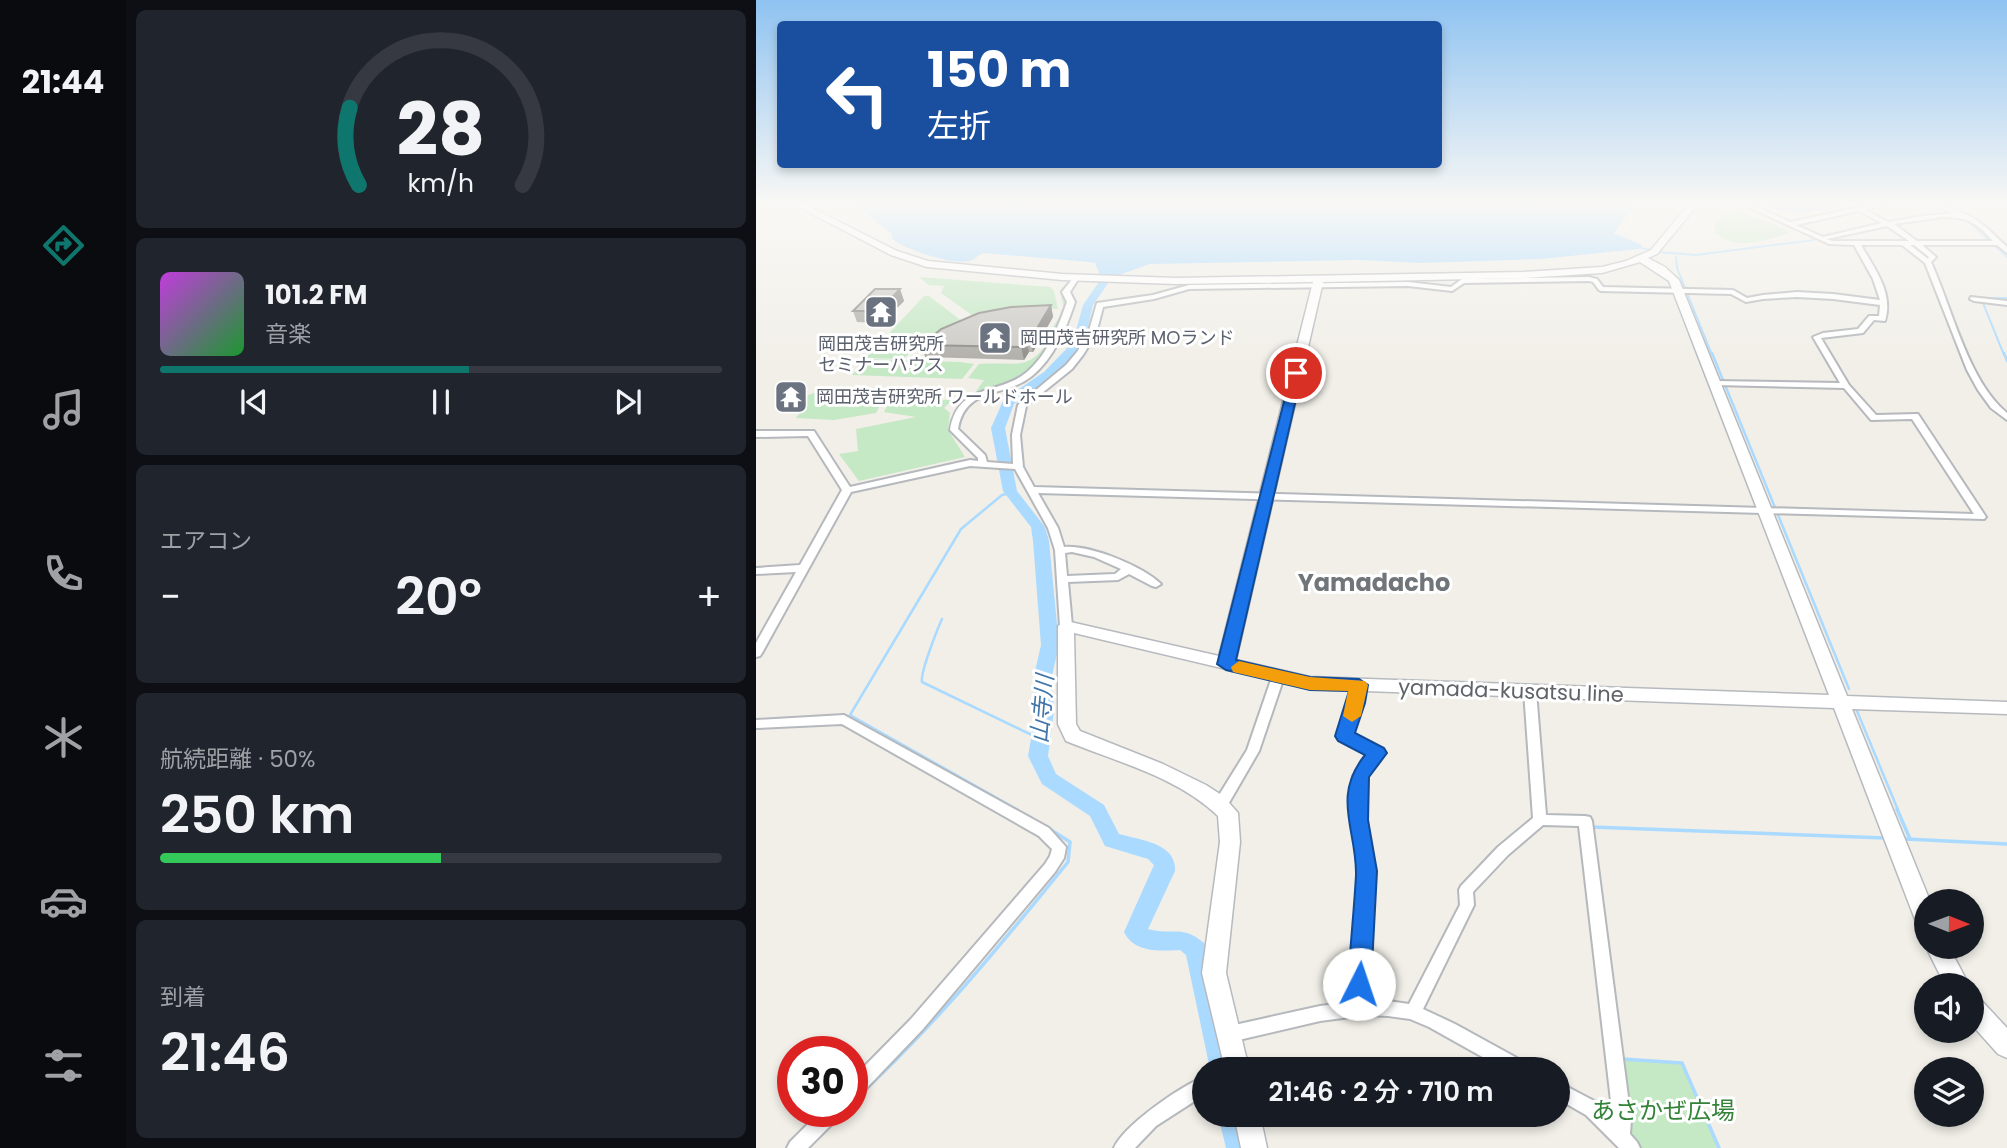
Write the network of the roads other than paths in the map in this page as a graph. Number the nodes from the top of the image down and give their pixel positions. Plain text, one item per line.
1 (904, 257) edge
2 (1643, 257) edge
3 (1653, 257) edge
4 (1863, 257) edge
5 (1921, 257) edge
6 (1933, 257) edge
7 (1928, 262) junction
8 (1076, 278) junction
9 (1318, 282) junction
10 (1684, 290) junction
11 (1974, 299) dead end
12 (1884, 303) junction
13 (2007, 303) edge
14 (1721, 383) junction
15 (1846, 386) junction
16 (2007, 417) edge
17 (756, 434) edge
18 (983, 463) junction
19 (1015, 467) junction
20 (847, 490) junction
21 (1032, 490) junction
22 (1266, 496) junction
23 (1773, 511) junction
24 (1060, 550) junction
25 (802, 568) junction
26 (1128, 569) junction
27 (756, 570) edge
28 (1064, 579) junction
29 (1156, 584) dead end
30 (1066, 626) junction
31 (756, 653) edge
32 (1226, 664) junction
33 (1278, 677) junction
34 (1359, 685) junction
35 (1530, 691) junction
36 (1839, 703) junction
37 (2007, 708) edge
38 (756, 724) edge
39 (1221, 804) junction
40 (1540, 820) junction
41 (1914, 890) edge
42 (1358, 1007) junction
43 (1413, 1012) junction
44 (1984, 1020) edge
45 (1230, 1034) junction
46 (2007, 1046) edge
47 (1235, 1057) edge
48 (1497, 1057) edge
49 (868, 1074) edge
50 (1192, 1093) edge
51 (1570, 1097) edge
52 (817, 1127) edge
53 (1250, 1127) edge
54 (1626, 1142) edge
55 (796, 1148) edge
56 (1123, 1148) edge
57 (1254, 1148) edge

1 - 8 main road
2 - 9 main road
3 - 10 main road
4 - 12 street
5 - 7 street
6 - 7 street
7 - 16 street
8 - 9 main road
8 - 18 street
9 - 10 street
9 - 19 street
9 - 22 main road
10 - 12 street
10 - 14 main road
11 - 13 street
12 - 15 street
14 - 15 street
14 - 23 main road
15 - 23 street
17 - 20 street
18 - 19 street
18 - 20 street
19 - 21 street
20 - 25 street
21 - 22 street
21 - 24 street
22 - 23 street
22 - 32 main road
23 - 36 main road
24 - 26 street
24 - 28 street
25 - 27 street
25 - 31 street
26 - 28 street
26 - 29 street
28 - 30 street
30 - 32 main road, yamada-kusatsu line
30 - 39 main road
32 - 33 main road, yamada-kusatsu line
33 - 34 main road, yamada-kusatsu line
33 - 39 street
34 - 35 main road, yamada-kusatsu line
34 - 42 street
35 - 36 main road, yamada-kusatsu line
35 - 40 street
36 - 37 main road, yamada-kusatsu line
36 - 41 main road
38 - 49 street
39 - 45 main road
40 - 43 street
40 - 54 street
42 - 43 street
42 - 45 street
43 - 48 street
44 - 46 main road
45 - 47 main road
50 - 56 street
51 - 54 street
52 - 55 street
53 - 57 main road

